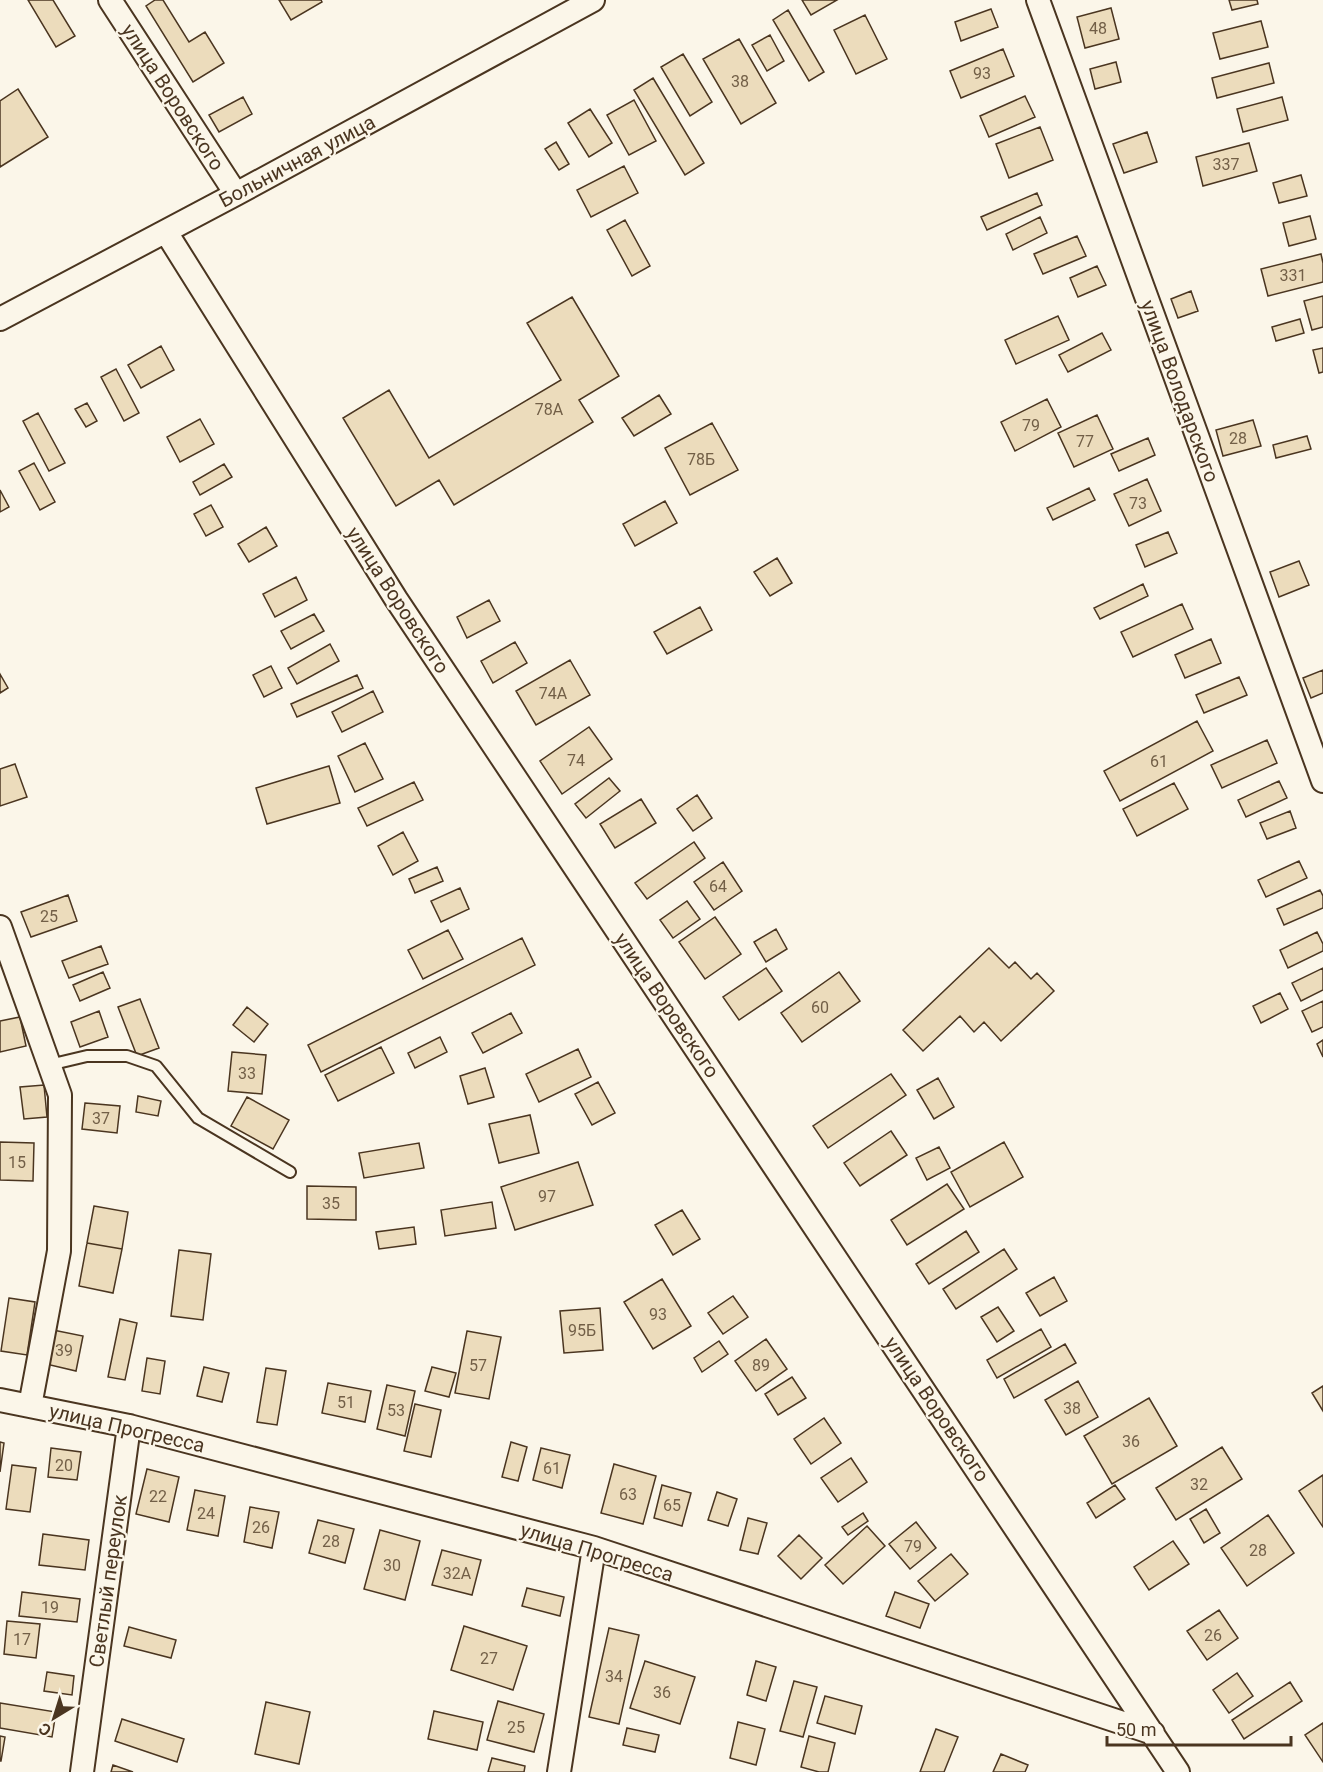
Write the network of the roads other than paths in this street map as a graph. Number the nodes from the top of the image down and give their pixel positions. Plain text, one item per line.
1 (110, 0) edge
2 (593, 0) edge
3 (1038, 0) edge
4 (236, 194) junction
5 (166, 232) junction
6 (0, 319) edge
7 (1323, 781) edge
8 (0, 927) edge
9 (49, 1065) junction
10 (290, 1172) dead end
11 (0, 1400) edge
12 (30, 1406) junction
13 (129, 1426) junction
14 (594, 1548) junction
15 (1153, 1733) junction
16 (82, 1772) edge
17 (559, 1772) edge
18 (1178, 1772) edge

1 - 4 street, улица Воровского
2 - 4 street, Больничная улица
3 - 7 street, улица Володарского
4 - 5 street, Больничная улица
5 - 6 street, Больничная улица
5 - 15 street, улица Воровского
8 - 9 street, улица Прогресса
9 - 10 lane
9 - 12 street, улица Прогресса
11 - 12 street, улица Прогресса
12 - 13 street, улица Прогресса
13 - 14 street, улица Прогресса
13 - 16 street, Светлый переулок
14 - 15 street, улица Прогресса
14 - 17 street
15 - 18 street, улица Воровского

